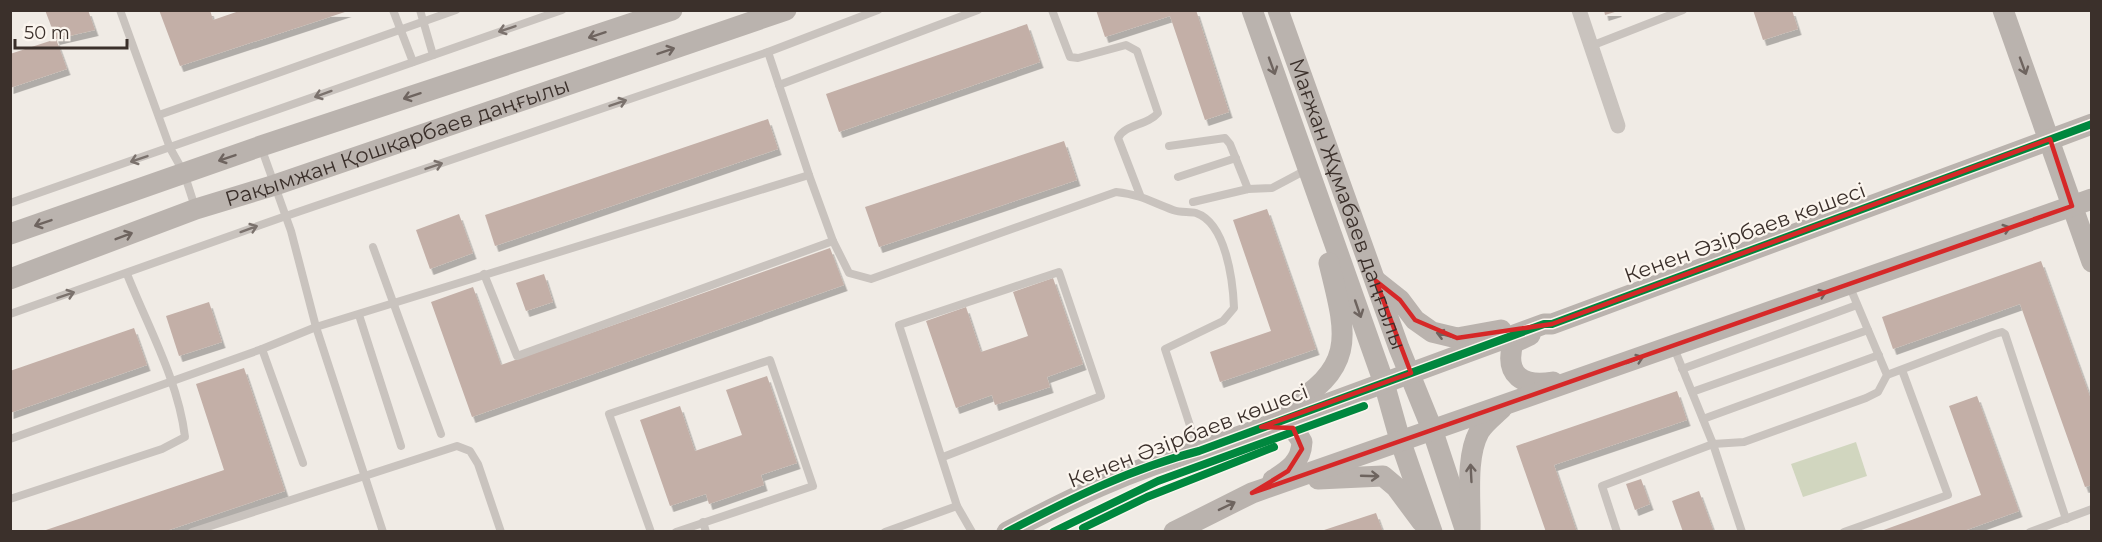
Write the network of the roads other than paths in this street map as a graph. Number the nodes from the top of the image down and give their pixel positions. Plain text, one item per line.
1 (120, 10) edge
2 (393, 10) edge
3 (420, 10) edge
4 (456, 10) edge
5 (562, 10) edge
6 (672, 10) edge
7 (786, 10) edge
8 (878, 10) edge
9 (978, 10) edge
10 (1052, 10) edge
11 (1252, 10) edge
12 (1278, 10) edge
13 (1579, 10) edge
14 (1683, 10) edge
15 (2003, 10) edge
16 (423, 22) junction
17 (400, 31) junction
18 (1591, 46) junction
19 (768, 52) junction
20 (433, 55) junction
21 (413, 62) junction
22 (779, 85) junction
23 (159, 115) junction
24 (2091, 124) edge
25 (1618, 126) dead end
26 (2049, 139) junction
27 (261, 146) junction
28 (1169, 146) dead end
29 (170, 148) junction
30 (1236, 158) junction
31 (184, 173) junction
32 (809, 175) junction
33 (1311, 176) junction
34 (1178, 177) dead end
35 (275, 185) junction
36 (1248, 189) junction
37 (1140, 195) junction
38 (1193, 202) dead end
39 (10, 203) edge
40 (2082, 203) edge
41 (196, 209) junction
42 (286, 216) junction
43 (10, 234) edge
44 (833, 241) junction
45 (373, 247) dead end
46 (2091, 262) edge
47 (127, 274) junction
48 (484, 274) junction
49 (10, 279) edge
50 (1376, 281) junction
51 (1848, 284) junction
52 (395, 303) junction
53 (1857, 305) junction
54 (10, 314) edge
55 (359, 315) junction
56 (1548, 324) junction
57 (316, 327) junction
58 (1868, 330) junction
59 (1673, 347) junction
60 (262, 349) junction
61 (1879, 355) junction
62 (1683, 369) junction
63 (1902, 370) junction
64 (1411, 373) junction
65 (1596, 374) junction
66 (1887, 375) junction
67 (171, 381) junction
68 (1384, 383) junction
69 (1692, 392) junction
70 (1505, 404) junction
71 (1703, 419) junction
72 (1262, 427) junction
73 (1432, 429) junction
74 (441, 434) dead end
75 (10, 439) edge
76 (1226, 440) junction
77 (1400, 440) junction
78 (1713, 444) junction
79 (401, 446) dead end
80 (1199, 451) junction
81 (943, 457) junction
82 (303, 463) dead end
83 (366, 475) junction
84 (1291, 481) junction
85 (1252, 493) junction
86 (10, 499) edge
87 (957, 506) junction
88 (2091, 509) edge
89 (2066, 519) junction
90 (703, 522) junction
91 (192, 531) edge
92 (383, 531) edge
93 (501, 531) edge
94 (651, 531) edge
95 (676, 531) edge
96 (706, 531) edge
97 (885, 531) edge
98 (972, 531) edge
99 (1007, 531) edge
100 (1174, 531) edge
101 (1430, 531) edge
102 (1466, 531) edge
103 (1470, 531) edge
104 (1617, 531) edge
105 (1742, 531) edge
106 (1844, 531) edge
107 (2030, 531) edge

1 - 23 lane
2 - 17 lane
3 - 16 lane
4 - 16 lane
5 -> 20 lane
6 -> 27 main road, Рақымжан Қошқарбаев даңғылы
35 -> 7 main road, Рақымжан Қошқарбаев даңғылы
8 - 19 lane
9 - 22 lane
10 - 37 lane
11 -> 33 main road, Мағжан Жұмабаев даңғылы
12 - 50 main road, Мағжан Жұмабаев даңғылы
13 - 18 street
14 - 18 lane
15 -> 26 main road
16 - 17 lane
16 - 20 lane
17 - 21 lane
17 - 23 lane
18 - 25 street
19 - 22 lane
42 -> 19 lane
20 - 21 lane
21 -> 29 lane
22 - 32 lane
23 - 29 lane
24 - 26 main road, Кенен Әзірбаев көшесі
26 - 40 main road
26 - 56 main road, Кенен Әзірбаев көшесі
27 -> 31 main road, Рақымжан Қошқарбаев даңғылы
27 - 35 lane
28 - 30 lane
29 - 31 lane
29 -> 39 lane
30 - 34 lane
30 - 36 lane
31 - 41 lane
31 -> 43 main road, Рақымжан Қошқарбаев даңғылы
32 - 44 lane
32 - 48 lane
33 - 36 lane
33 -> 68 main road, Мағжан Жұмабаев даңғылы
33 - 76 main road
35 - 41 main road, Рақымжан Қошқарбаев даңғылы
35 - 42 lane
36 - 38 lane
37 - 44 lane
37 - 80 lane
40 - 46 main road
51 -> 40 main road
49 -> 41 main road, Рақымжан Қошқарбаев даңғылы
47 -> 42 lane
42 - 57 lane
44 - 48 lane
45 - 52 lane
54 -> 47 lane
47 - 67 lane
48 - 52 lane
56 -> 50 main road
50 - 64 main road, Мағжан Жұмабаев даңғылы
51 - 53 lane
59 -> 51 main road
52 - 55 lane
52 - 74 lane
53 - 58 lane
53 - 62 lane
55 - 57 lane
55 - 79 lane
56 - 64 main road, Кенен Әзірбаев көшесі
56 - 65 main road
57 - 60 lane
57 - 83 lane
58 - 61 lane
58 - 69 lane
59 - 62 lane
65 -> 59 main road
60 - 67 lane
60 - 82 lane
61 - 66 lane
61 - 71 lane
62 - 69 lane
63 - 66 lane
63 - 89 lane
63 - 106 lane
64 - 68 main road, Кенен Әзірбаев көшесі
64 - 73 main road, Мағжан Жұмабаев даңғылы
65 - 70 main road
66 - 78 lane
67 - 75 lane
67 - 86 lane
68 - 72 main road, Кенен Әзірбаев көшесі
68 - 77 main road, Мағжан Жұмабаев даңғылы
69 - 71 lane
70 - 73 main road
103 -> 70 main road
71 - 78 lane
72 - 76 main road, Кенен Әзірбаев көшесі
72 - 85 main road
73 - 77 main road
73 - 102 main road, Мағжан Жұмабаев даңғылы
76 - 80 main road, Кенен Әзірбаев көшесі
77 - 84 main road
77 - 101 main road, Мағжан Жұмабаев даңғылы
78 - 104 lane
78 - 105 lane
80 - 99 main road, Кенен Әзірбаев көшесі
81 - 81 lane
81 - 87 lane
83 - 91 lane
83 - 92 lane
83 - 93 lane
84 - 85 main road
84 -> 101 main road
100 -> 85 main road
87 - 97 lane
87 - 98 lane
88 - 89 lane
89 - 107 lane
90 - 94 lane
90 - 95 lane
90 - 96 lane

